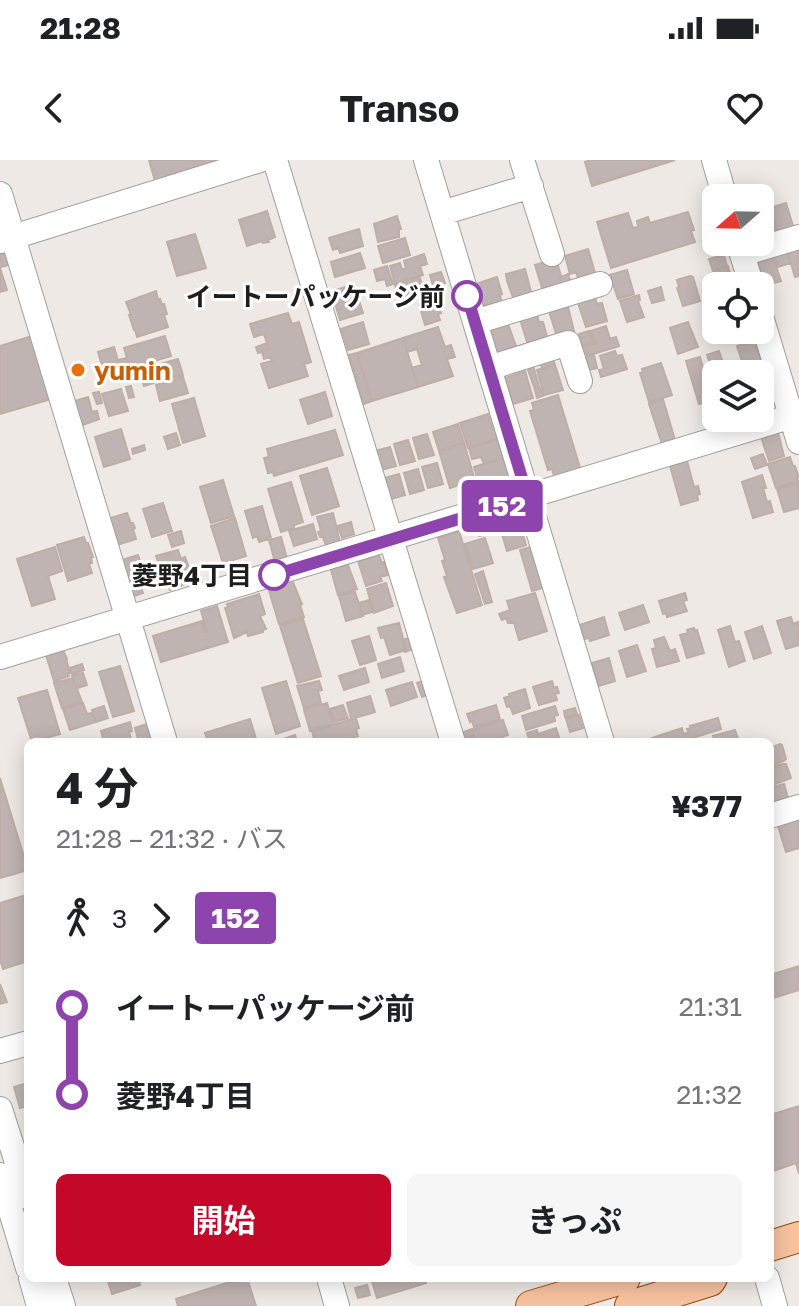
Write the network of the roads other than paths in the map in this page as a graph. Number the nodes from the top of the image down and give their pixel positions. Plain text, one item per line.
1 (260, 160) edge
2 (275, 160) edge
3 (426, 160) edge
4 (522, 160) edge
5 (714, 160) edge
6 (721, 184) edge
7 (531, 186) junction
8 (0, 194) edge
9 (442, 213) junction
10 (799, 237) edge
11 (6, 239) edge
12 (774, 242) edge
13 (552, 254) dead end
14 (600, 284) dead end
15 (475, 322) junction
16 (771, 344) edge
17 (489, 368) junction
18 (580, 381) dead end
19 (795, 416) edge
20 (799, 442) edge
21 (528, 498) junction
22 (391, 539) junction
23 (128, 619) junction
24 (0, 657) edge
25 (164, 738) edge
26 (452, 738) edge
27 (601, 738) edge
28 (799, 807) edge
29 (774, 815) edge
30 (24, 1044) edge
31 (0, 1051) edge
32 (0, 1109) edge
33 (0, 1175) edge
34 (24, 1184) edge
35 (799, 1237) edge
36 (774, 1245) edge
37 (24, 1255) edge
38 (32, 1282) edge
39 (55, 1282) edge
40 (330, 1282) edge
41 (700, 1282) edge
42 (768, 1282) edge
43 (623, 1290) edge
44 (39, 1306) edge
45 (63, 1306) edge
46 (337, 1306) edge
47 (531, 1306) edge
48 (775, 1306) edge

1 - 11 street
2 - 22 street
3 - 9 street
4 - 7 street
5 - 6 street
7 - 9 street
7 - 13 street
8 - 11 street
9 - 15 street
10 - 12 street
11 - 23 street
14 - 15 street
15 - 17 street
16 - 19 street
17 - 18 street
17 - 21 street
19 - 20 street
19 - 21 street
21 - 22 street
21 - 27 street
22 - 23 street
22 - 26 street
23 - 24 street
23 - 25 street
28 - 29 street
30 - 31 street
32 - 34 street
33 - 37 street
35 - 36 main road
38 - 44 street
39 - 45 street
40 - 46 street
41 - 43 main road
42 - 48 street
43 - 47 main road

